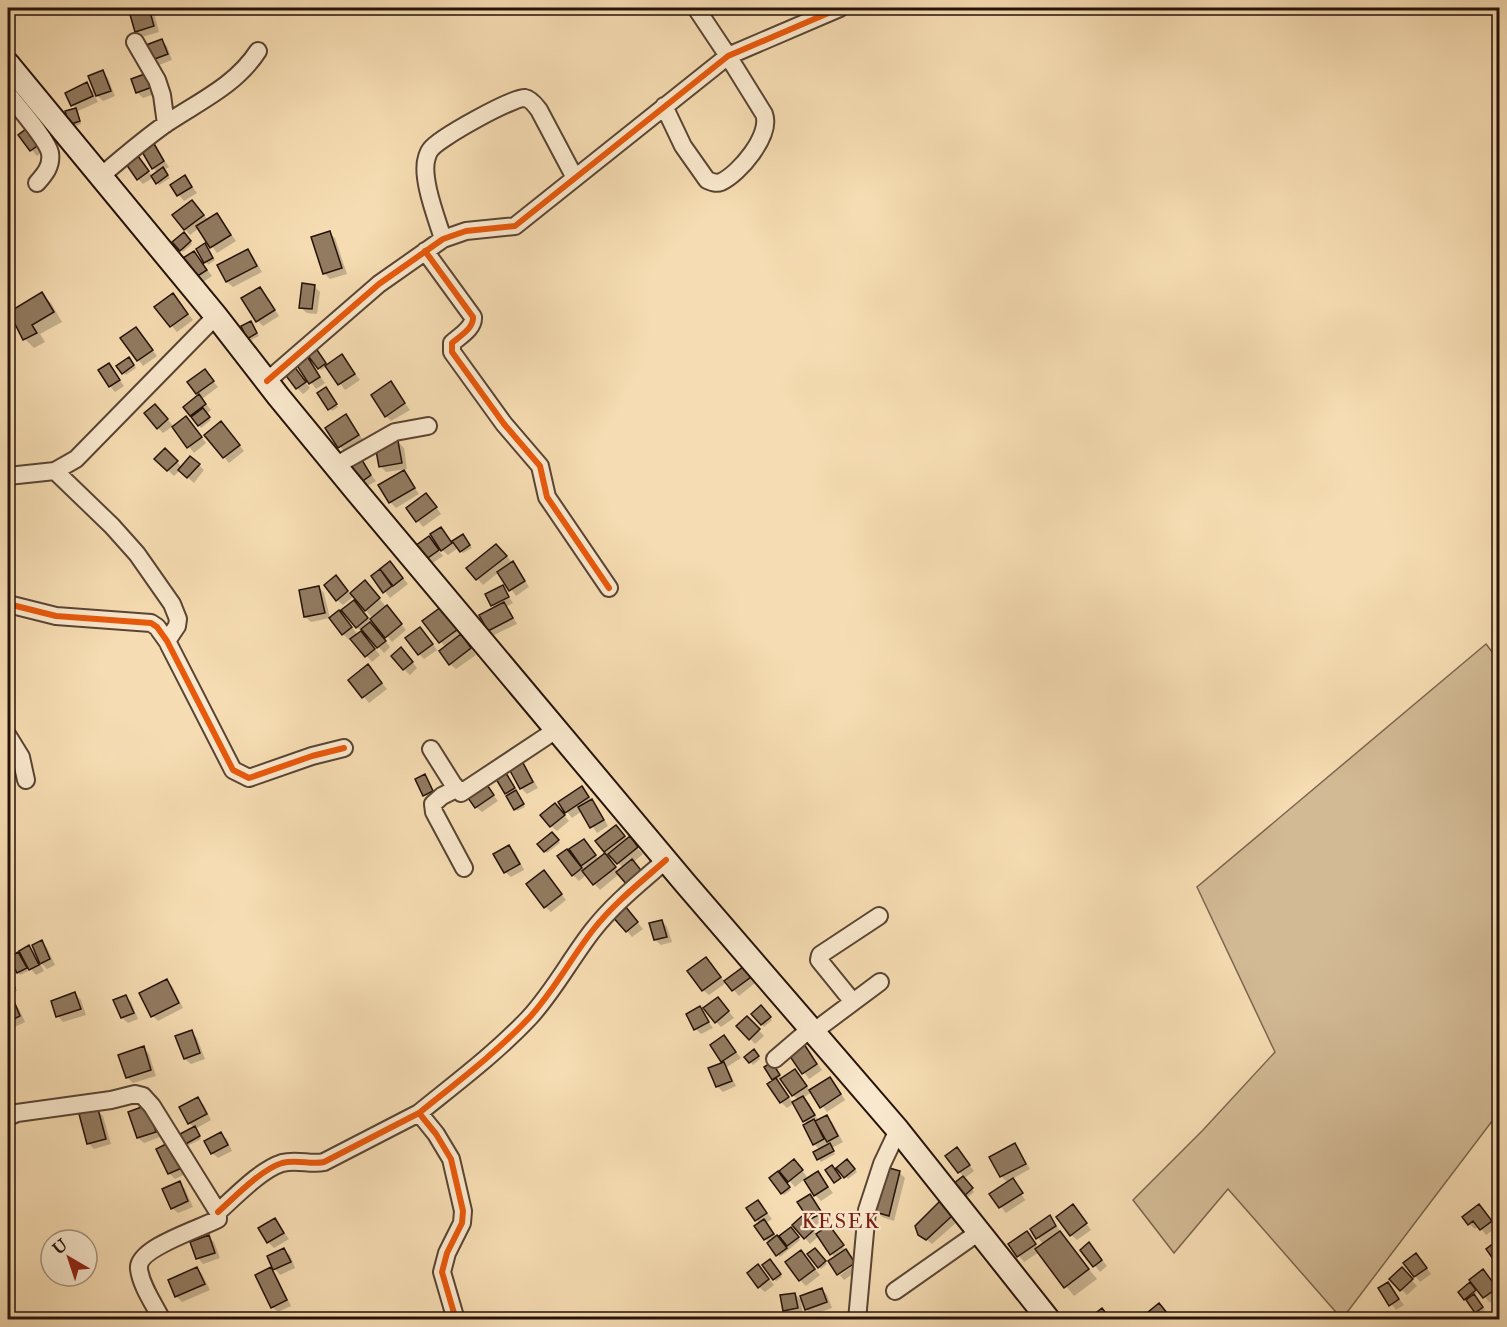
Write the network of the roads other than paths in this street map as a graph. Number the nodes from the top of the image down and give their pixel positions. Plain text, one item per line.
1 (696, 8) edge
2 (840, 8) edge
3 (135, 42) dead end
4 (258, 51) dead end
5 (728, 56) junction
6 (8, 64) edge
7 (8, 94) edge
8 (664, 106) junction
9 (165, 124) junction
10 (101, 176) junction
11 (575, 178) junction
12 (37, 183) dead end
13 (442, 239) junction
14 (425, 251) junction
15 (216, 316) junction
16 (267, 381) junction
17 (428, 426) dead end
18 (335, 466) junction
19 (55, 471) junction
20 (8, 476) edge
21 (609, 588) dead end
22 (8, 604) edge
23 (167, 641) junction
24 (556, 730) junction
25 (8, 736) edge
26 (344, 748) dead end
27 (431, 749) dead end
28 (26, 780) dead end
29 (456, 789) junction
30 (666, 860) junction
31 (464, 868) dead end
32 (879, 916) dead end
33 (880, 982) dead end
34 (853, 1002) junction
35 (811, 1030) junction
36 (775, 1059) dead end
37 (419, 1113) junction
38 (8, 1117) edge
39 (898, 1131) junction
40 (218, 1212) junction
41 (980, 1232) junction
42 (895, 1291) dead end
43 (162, 1320) edge
44 (456, 1320) edge
45 (857, 1320) edge
46 (1049, 1320) edge

1 - 5 street
2 - 5 street
3 - 9 street
4 - 9 street
5 - 8 street
5 - 8 street
6 - 10 main road
7 - 12 street
8 - 11 street
9 - 10 street
10 - 15 main road
11 - 13 street
11 - 13 street
13 - 14 street
14 - 16 street
14 - 21 street
15 - 16 main road
15 - 19 street
16 - 18 main road
17 - 18 street
18 - 24 main road
19 - 20 street
19 - 23 street
22 - 23 street
23 - 26 street
24 - 29 street
24 - 30 main road
25 - 28 street
27 - 29 street
29 - 31 street
30 - 35 main road
30 - 37 street
32 - 34 street
33 - 34 street
34 - 35 street
35 - 36 street
35 - 39 main road
37 - 40 street
37 - 44 street
38 - 40 street
39 - 41 main road
39 - 45 street
40 - 43 street
41 - 42 street
41 - 46 main road

